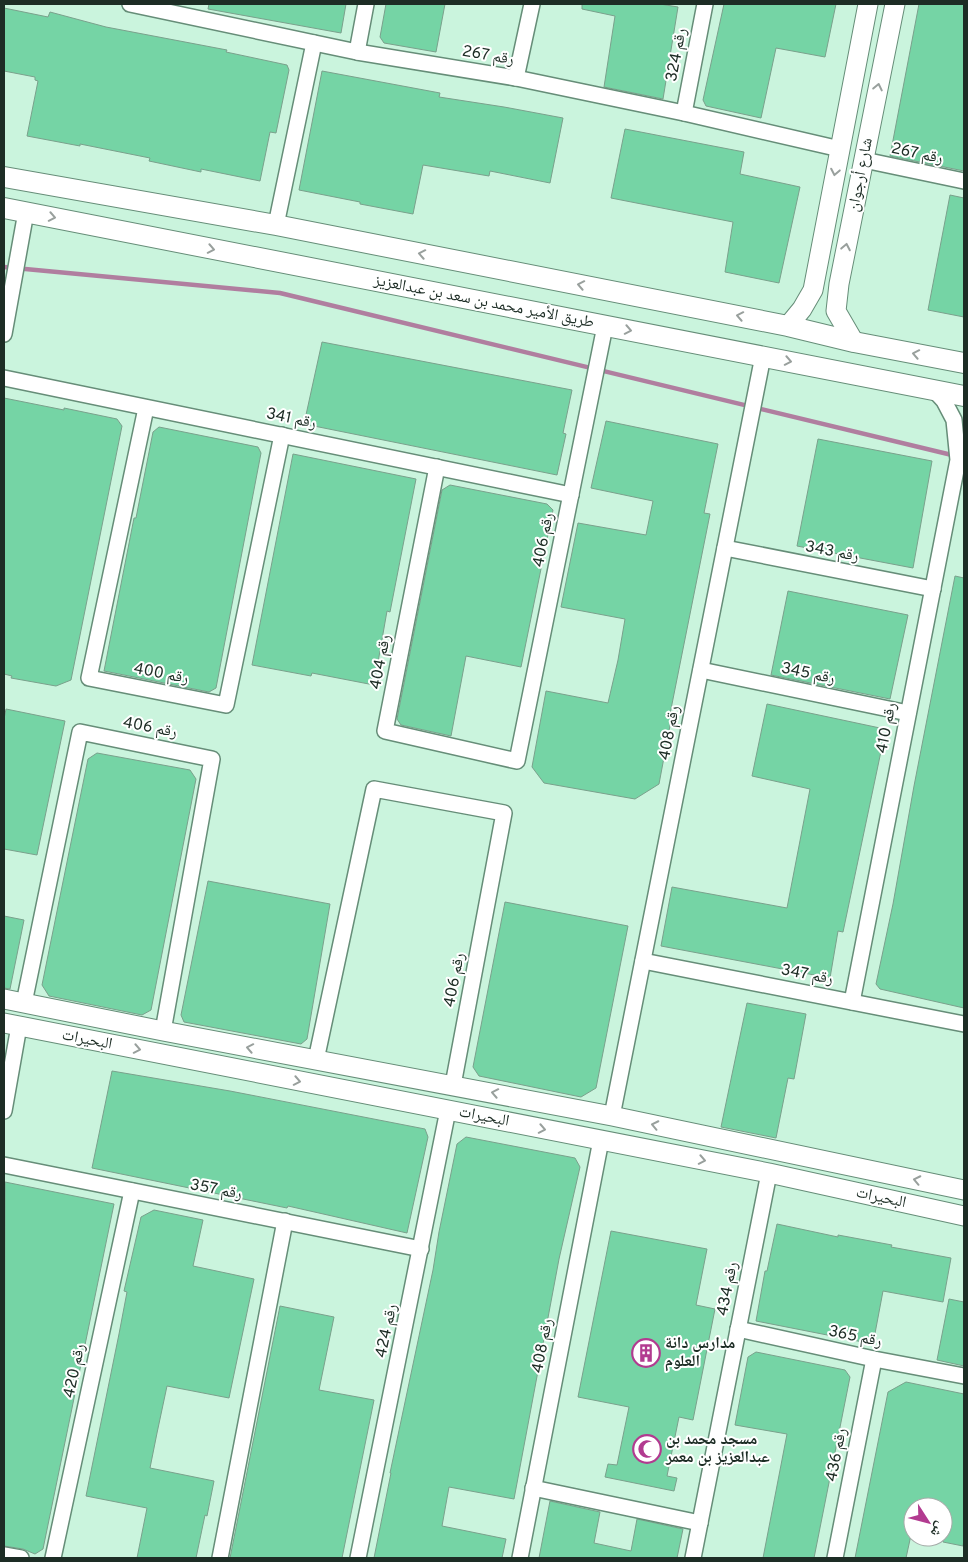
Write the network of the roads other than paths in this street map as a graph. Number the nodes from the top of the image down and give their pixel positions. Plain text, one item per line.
1 (130, 4) edge
2 (366, 4) edge
3 (532, 4) edge
4 (705, 4) edge
5 (868, 4) edge
6 (895, 4) edge
7 (314, 43) junction
8 (357, 52) junction
9 (516, 78) junction
10 (684, 114) junction
11 (840, 149) junction
12 (864, 160) junction
13 (4, 177) edge
14 (964, 181) edge
15 (4, 208) edge
16 (26, 212) junction
17 (276, 225) junction
18 (815, 278) junction
19 (839, 284) junction
20 (605, 326) junction
21 (788, 326) junction
22 (4, 334) edge
23 (854, 342) junction
24 (763, 356) junction
25 (964, 363) edge
26 (4, 378) edge
27 (934, 390) junction
28 (964, 396) edge
29 (146, 408) junction
30 (282, 436) junction
31 (961, 456) edge
32 (437, 467) junction
33 (571, 495) junction
34 (725, 548) junction
35 (933, 590) junction
36 (700, 670) junction
37 (908, 713) junction
38 (517, 761) joint
39 (643, 961) junction
40 (4, 999) edge
41 (852, 1002) junction
42 (24, 1003) junction
43 (964, 1024) edge
44 (11, 1025) edge
45 (163, 1031) junction
46 (316, 1060) junction
47 (453, 1085) junction
48 (448, 1110) junction
49 (4, 1111) edge
50 (612, 1116) junction
51 (601, 1140) junction
52 (779, 1151) junction
53 (4, 1165) edge
54 (771, 1174) junction
55 (132, 1190) junction
56 (964, 1190) edge
57 (964, 1216) edge
58 (285, 1221) junction
59 (421, 1249) junction
60 (738, 1329) junction
61 (874, 1359) junction
62 (964, 1376) edge
63 (533, 1488) junction
64 (700, 1523) junction
65 (4, 1555) edge
66 (21, 1558) edge
67 (53, 1558) edge
68 (220, 1558) edge
69 (358, 1558) edge
70 (520, 1558) edge
71 (693, 1558) edge
72 (834, 1558) edge

1 - 7 street, رقم 267
2 - 8 street
3 - 9 street
4 - 10 street, رقم 324
5 - 11 street, شارع أرجوان
12 -> 6 street, شارع أرجوان
7 - 8 street, رقم 267
7 - 17 street
8 - 9 street, رقم 267
9 - 10 street, رقم 267
10 - 11 street, رقم 267
11 -> 18 street, شارع أرجوان
12 - 14 street, رقم 267
19 -> 12 street, شارع أرجوان
13 - 17 main road
15 - 16 main road, طريق الأمير محمد بن سعد بن عبدالعزيز
16 -> 20 main road, طريق الأمير محمد بن سعد بن عبدالعزيز
16 - 22 street
21 -> 17 main road
18 - 19 street
18 - 21 street, شارع أرجوان
19 - 23 street, شارع أرجوان
20 -> 24 main road, طريق الأمير محمد بن سعد بن عبدالعزيز
20 - 33 street, رقم 406
21 - 23 main road
25 -> 23 main road
24 -> 27 main road, طريق الأمير محمد بن سعد بن عبدالعزيز
24 - 34 street, رقم 408
26 - 29 street, رقم 341
27 - 28 main road, طريق الأمير محمد بن سعد بن عبدالعزيز
27 - 31 street, رقم 410
29 - 30 street, رقم 341
29 - 30 street, رقم 400
30 - 32 street, رقم 341
31 - 35 street, رقم 410
32 - 33 street, رقم 341
32 - 38 street, رقم 404
33 - 38 street, رقم 406
34 - 35 street, رقم 343
34 - 36 street, رقم 408
35 - 37 street, رقم 410
36 - 37 street, رقم 345
36 - 39 street, رقم 408
37 - 41 street, رقم 410
39 - 41 street, رقم 347
39 - 50 street, رقم 408
40 - 42 street, البحيرات
41 - 43 street, رقم 347
42 - 45 street, البحيرات
42 - 45 street, رقم 406
44 -> 48 street, البحيرات
44 - 49 street
46 -> 45 street, البحيرات
46 - 47 street, البحيرات
46 - 47 street, رقم 406
50 -> 47 street, البحيرات
48 -> 51 street, البحيرات
48 - 59 street, رقم 424
52 -> 50 street, البحيرات
51 -> 54 street, البحيرات
51 - 63 street, رقم 408
52 - 54 street
56 -> 52 street, البحيرات
53 - 55 street, رقم 357
54 - 57 street, البحيرات
54 - 60 street, رقم 434
55 - 58 street, رقم 357
55 - 67 street, رقم 420
58 - 59 street, رقم 357
58 - 68 street
59 - 69 street, رقم 424
60 - 61 street, رقم 365
60 - 64 street, رقم 434
61 - 62 street, رقم 365
61 - 72 street, رقم 436
63 - 64 street
63 - 70 street, رقم 408
64 - 71 street, رقم 434
65 - 66 street

